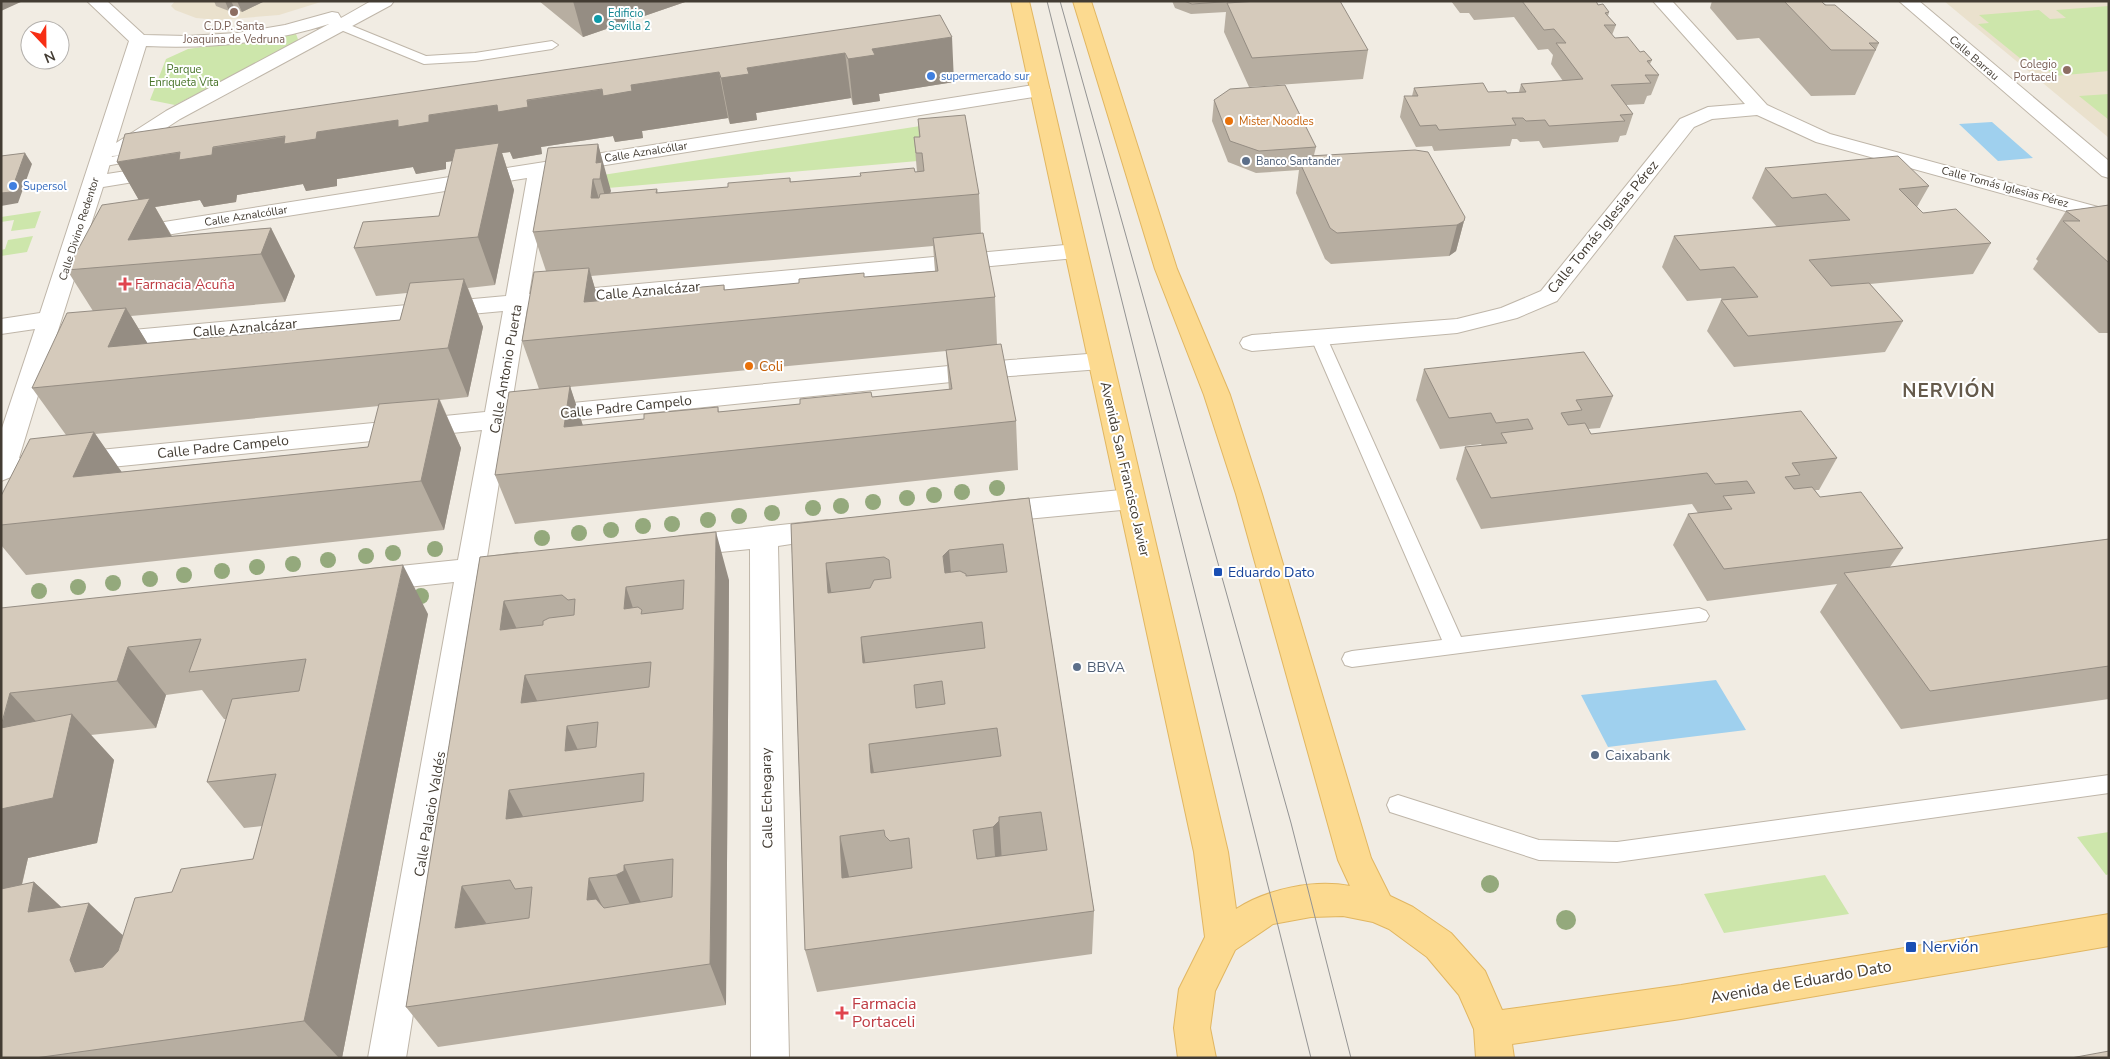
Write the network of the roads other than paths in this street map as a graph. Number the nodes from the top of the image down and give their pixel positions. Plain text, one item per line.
1 (96, 1) edge
2 (376, 1) edge
3 (385, 1) edge
4 (1020, 1) edge
5 (1082, 1) edge
6 (1662, 1) edge
7 (1908, 1) edge
8 (340, 25) junction
9 (139, 40) junction
10 (552, 44) dead end
11 (1040, 90) junction
12 (1760, 109) junction
13 (156, 153) edge
14 (182, 168) edge
15 (539, 169) junction
16 (97, 172) junction
17 (2109, 172) edge
18 (2107, 215) edge
19 (74, 243) junction
20 (1076, 251) junction
21 (517, 304) junction
22 (50, 319) junction
23 (1, 327) edge
24 (1319, 338) junction
25 (1252, 343) dead end
26 (42, 346) junction
27 (1101, 361) junction
28 (498, 420) junction
29 (2, 471) edge
30 (1132, 499) junction
31 (970, 515) edge
32 (852, 528) edge
33 (764, 537) junction
34 (657, 549) edge
35 (540, 562) edge
36 (472, 569) junction
37 (345, 583) edge
38 (1699, 616) dead end
39 (1455, 646) junction
40 (1352, 659) dead end
41 (2109, 784) edge
42 (1398, 805) dead end
43 (1378, 907) junction
44 (2109, 930) edge
45 (1223, 938) junction
46 (1493, 1043) edge
47 (388, 1055) edge
48 (770, 1058) edge
49 (1197, 1058) edge

1 - 9 street
2 - 9 street
3 - 8 street
4 - 11 main road, Avenida San Francisco Javier
5 - 43 main road
6 - 12 street, Calle Tomás Iglesias Pérez
7 - 17 street, Calle Barrau
8 - 10 lane
8 - 16 street
9 - 16 street, Calle Divino Redentor
11 - 15 street, Calle Aznalcóllar
11 - 20 main road, Avenida San Francisco Javier
12 - 18 street, Calle Tomás Iglesias Pérez
12 - 24 street, Calle Tomás Iglesias Pérez
13 - 16 lane
14 - 16 street
15 - 19 street, Calle Aznalcóllar
15 - 21 street, Calle Antonio Puerta
16 - 19 street, Calle Divino Redentor
19 - 22 street, Calle Divino Redentor
20 - 21 street, Calle Aznalcázar
20 - 27 main road, Avenida San Francisco Javier
21 - 26 street, Calle Aznalcázar
21 - 28 street, Calle Antonio Puerta
22 - 23 street
22 - 26 street, Calle Divino Redentor
24 - 25 street, Calle Tomás Iglesias Pérez
24 - 39 lane
26 - 29 street, Calle Divino Redentor
27 - 28 street, Calle Padre Campelo
27 - 30 main road, Avenida San Francisco Javier
28 - 29 street, Calle Padre Campelo
28 - 36 street, Calle Antonio Puerta
30 - 31 street
30 - 45 main road, Avenida San Francisco Javier
32 - 33 street
33 - 34 street
33 - 48 street, Calle Echegaray
35 - 36 street
36 - 37 street
36 - 47 street, Calle Palacio Valdés
38 - 39 lane
39 - 40 lane
41 - 42 lane
43 - 45 main road
43 - 46 main road
44 - 46 main road, Avenida de Eduardo Dato
45 - 49 main road

